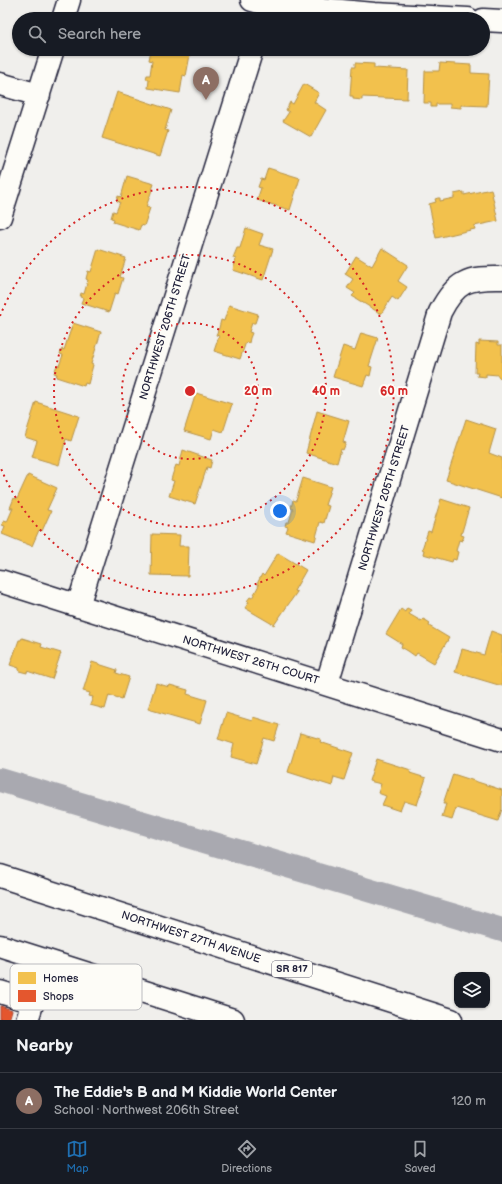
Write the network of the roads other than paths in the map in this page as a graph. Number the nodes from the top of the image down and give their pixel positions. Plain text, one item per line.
1 (69, 0) edge
2 (260, 8) edge
3 (65, 12) edge
4 (336, 12) edge
5 (490, 20) edge
6 (502, 21) edge
7 (51, 56) edge
8 (250, 56) edge
9 (0, 84) edge
10 (39, 95) junction
11 (0, 217) edge
12 (502, 278) edge
13 (0, 581) edge
14 (78, 606) junction
15 (327, 683) junction
16 (502, 740) edge
17 (0, 876) edge
18 (0, 946) edge
19 (46, 961) junction
20 (45, 964) edge
21 (55, 964) edge
22 (142, 991) edge
23 (0, 992) edge
24 (10, 998) edge
25 (232, 1020) edge
26 (451, 1020) edge

1 - 3 street
2 - 4 street
5 - 6 street
7 - 10 street
8 - 14 street, NORTHWEST 206TH STREET
9 - 10 street
10 - 11 street
12 - 15 street, NORTHWEST 205TH STREET
13 - 14 street, NORTHWEST 26TH COURT
14 - 15 street, NORTHWEST 26TH COURT
15 - 16 street, NORTHWEST 26TH COURT
17 - 26 street, NORTHWEST 27TH AVENUE / SR 817
18 - 19 street
19 - 20 street
19 - 21 street
22 - 25 street
23 - 24 street

